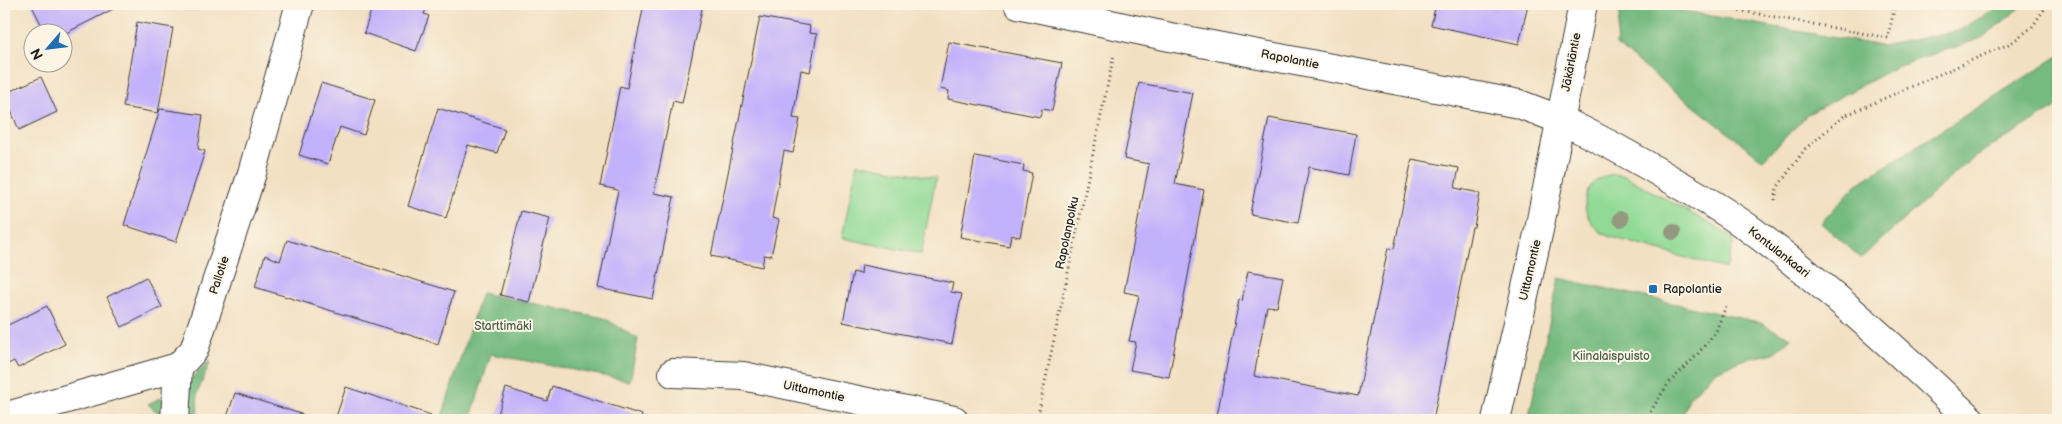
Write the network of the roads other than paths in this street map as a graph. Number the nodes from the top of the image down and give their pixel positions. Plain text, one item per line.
1 (300, 4) edge
2 (1018, 4) edge
3 (1583, 4) edge
4 (1086, 11) edge
5 (1561, 120) junction
6 (178, 367) junction
7 (673, 373) dead end
8 (4, 417) edge
9 (175, 420) edge
10 (954, 420) edge
11 (1496, 420) edge
12 (1971, 420) edge

1 - 6 street, Pallotie
2 - 4 street, Rapolantie
3 - 5 street, Jäkärläntie
4 - 5 street, Rapolantie
5 - 11 street, Uittamontie
5 - 12 street, Kontulankaari
6 - 8 street
6 - 9 street
7 - 10 street, Uittamontie

